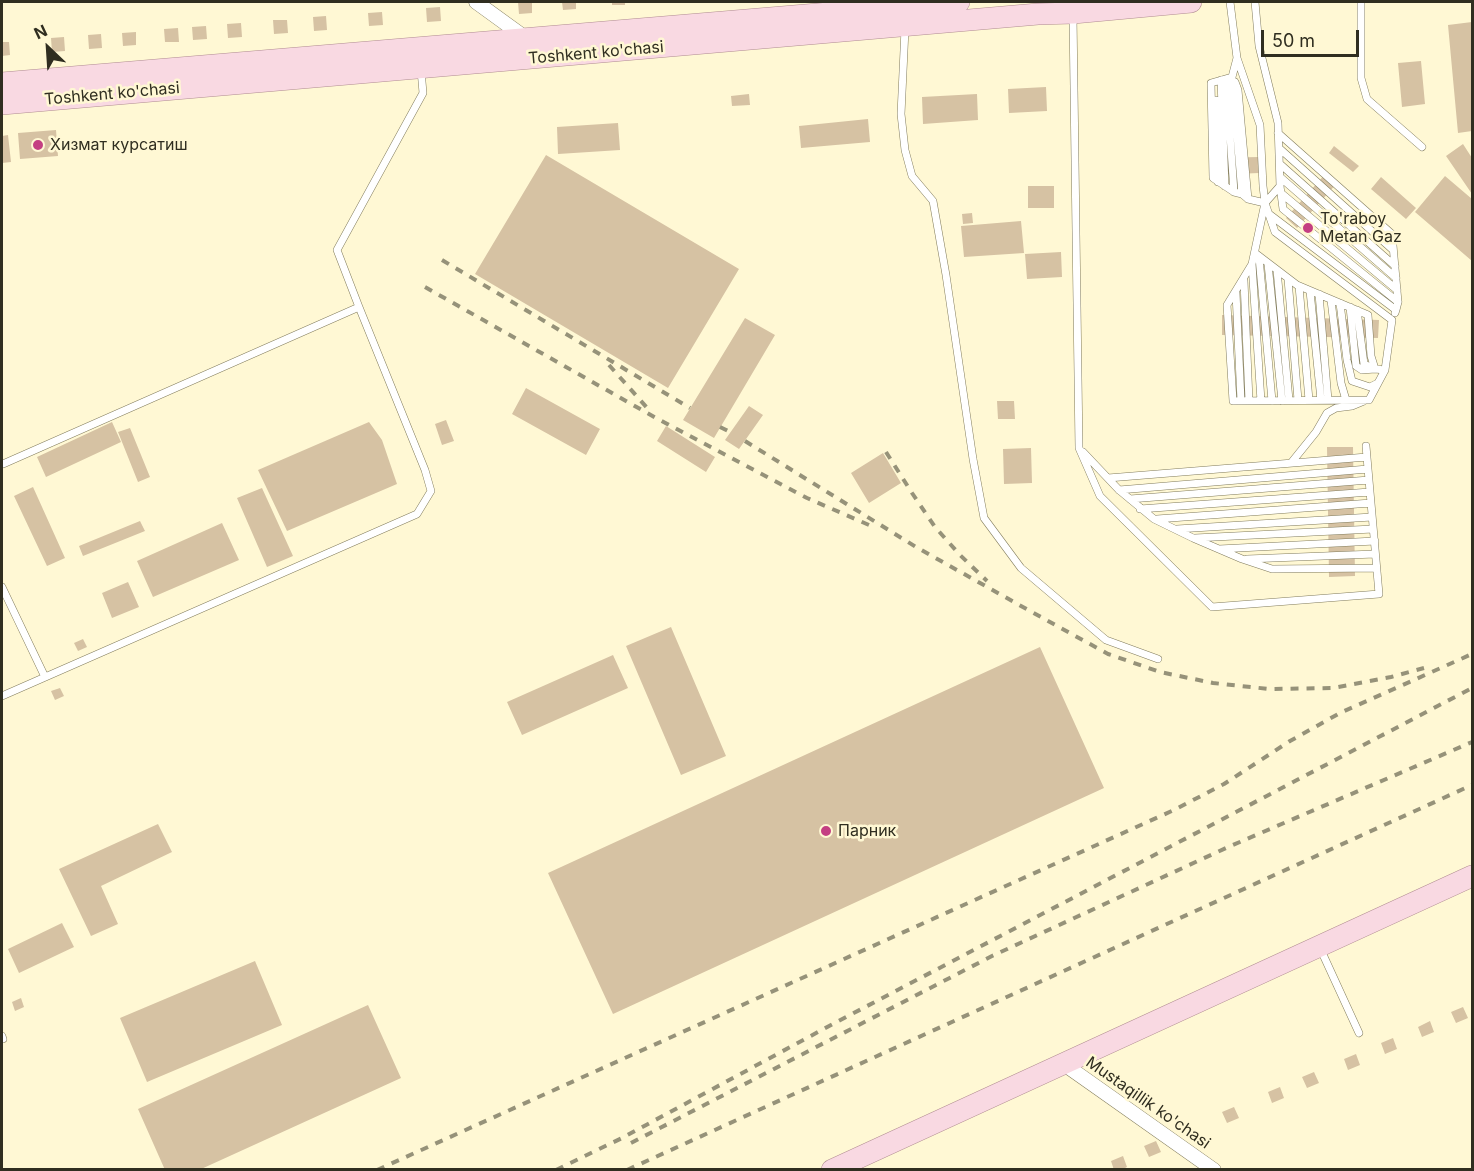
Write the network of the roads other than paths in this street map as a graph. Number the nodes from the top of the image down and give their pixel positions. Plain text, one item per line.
1 (476, 2) edge
2 (959, 2) edge
3 (1191, 2) edge
4 (1230, 2) edge
5 (1255, 2) edge
6 (1361, 2) edge
7 (1034, 8) edge
8 (1073, 13) junction
9 (905, 26) junction
10 (528, 39) junction
11 (1238, 58) junction
12 (421, 68) junction
13 (1224, 79) junction
14 (2, 83) edge
15 (2, 104) edge
16 (1278, 133) junction
17 (1422, 147) dead end
18 (1279, 148) junction
19 (1280, 164) junction
20 (1280, 177) junction
21 (1222, 184) junction
22 (1281, 189) junction
23 (1241, 195) junction
24 (1265, 203) junction
25 (1269, 214) junction
26 (1393, 250) junction
27 (1257, 255) junction
28 (1252, 264) junction
29 (1268, 264) junction
30 (1395, 266) junction
31 (1277, 270) junction
32 (1396, 278) junction
33 (1244, 279) junction
34 (1288, 279) junction
35 (1299, 286) junction
36 (1397, 290) junction
37 (1310, 291) junction
38 (1319, 294) junction
39 (1331, 300) junction
40 (1340, 303) junction
41 (1397, 306) junction
42 (359, 308) junction
43 (1353, 309) junction
44 (1392, 320) junction
45 (1375, 369) junction
46 (1385, 370) junction
47 (1378, 382) junction
48 (1285, 400) junction
49 (1298, 400) junction
50 (1309, 400) junction
51 (1324, 400) junction
52 (1346, 400) junction
53 (1369, 400) junction
54 (1245, 401) junction
55 (1261, 401) junction
56 (1272, 401) junction
57 (1366, 446) dead end
58 (1079, 448) junction
59 (1367, 457) junction
60 (1291, 463) junction
61 (3, 464) edge
62 (1368, 469) junction
63 (1108, 478) junction
64 (1369, 480) junction
65 (1119, 490) junction
66 (1370, 492) junction
67 (1130, 499) junction
68 (1371, 503) junction
69 (1140, 509) junction
70 (1371, 517) junction
71 (1154, 519) junction
72 (1174, 529) junction
73 (1373, 529) junction
74 (1192, 538) junction
75 (1375, 541) junction
76 (1217, 549) junction
77 (1375, 554) junction
78 (1242, 559) junction
79 (1377, 568) junction
80 (2, 587) edge
81 (1158, 659) dead end
82 (45, 677) junction
83 (2, 696) edge
84 (1473, 876) edge
85 (1319, 946) junction
86 (1359, 1033) dead end
87 (1064, 1064) junction
88 (832, 1170) edge
89 (1214, 1170) edge

1 - 10 street
2 - 10 main road, Toshkent ko'chasi
3 - 8 main road, Toshkent ko'chasi
4 - 11 lane
5 - 16 lane
6 - 17 lane
7 - 8 main road, Toshkent ko'chasi
7 - 9 main road, Toshkent ko'chasi
8 - 58 lane
9 - 12 main road, Toshkent ko'chasi
9 - 81 lane
10 - 14 main road, Toshkent ko'chasi
11 - 13 lane
11 - 24 lane
12 - 15 main road, Toshkent ko'chasi
12 - 42 lane
13 - 21 lane
13 - 21 lane
13 - 23 lane
13 - 23 lane
16 - 18 lane
16 - 26 lane
18 - 19 lane
18 - 26 lane
19 - 20 lane
19 - 30 lane
20 - 22 lane
20 - 32 lane
21 - 23 lane
22 - 24 lane
22 - 36 lane
22 - 41 lane
23 - 24 lane
24 - 25 lane
24 - 27 lane
25 - 41 lane
25 - 44 lane
26 - 30 lane
27 - 28 lane
27 - 29 lane
27 - 56 lane
28 - 33 lane
28 - 55 lane
29 - 31 lane
29 - 48 lane
30 - 32 lane
31 - 34 lane
31 - 48 lane
32 - 36 lane
33 - 54 lane
33 - 54 lane
34 - 35 lane
34 - 49 lane
35 - 37 lane
35 - 50 lane
36 - 41 lane
37 - 38 lane
37 - 51 lane
38 - 39 lane
38 - 51 lane
39 - 40 lane
39 - 52 lane
40 - 43 lane
40 - 47 lane
41 - 44 lane
42 - 61 lane
42 - 82 lane
43 - 45 lane
43 - 45 lane
44 - 46 lane
45 - 46 lane
46 - 47 lane
47 - 53 lane
48 - 49 lane
48 - 56 lane
49 - 50 lane
50 - 51 lane
51 - 52 lane
52 - 53 lane
53 - 60 lane
54 - 55 lane
55 - 56 lane
57 - 59 lane
58 - 63 lane
58 - 79 lane
59 - 60 lane
59 - 62 lane
60 - 63 lane
62 - 64 lane
62 - 65 lane
63 - 65 lane
64 - 66 lane
64 - 67 lane
65 - 67 lane
66 - 68 lane
66 - 69 lane
67 - 69 lane
68 - 70 lane
68 - 71 lane
69 - 71 lane
70 - 72 lane
70 - 73 lane
71 - 72 lane
72 - 74 lane
73 - 74 lane
73 - 75 lane
74 - 76 lane
75 - 76 lane
75 - 77 lane
76 - 78 lane
77 - 78 lane
77 - 79 lane
78 - 79 lane
80 - 82 lane
82 - 83 lane
84 - 85 main road
85 - 86 lane
85 - 87 main road
87 - 88 main road
87 - 89 street, Mustaqillik ko'chasi

